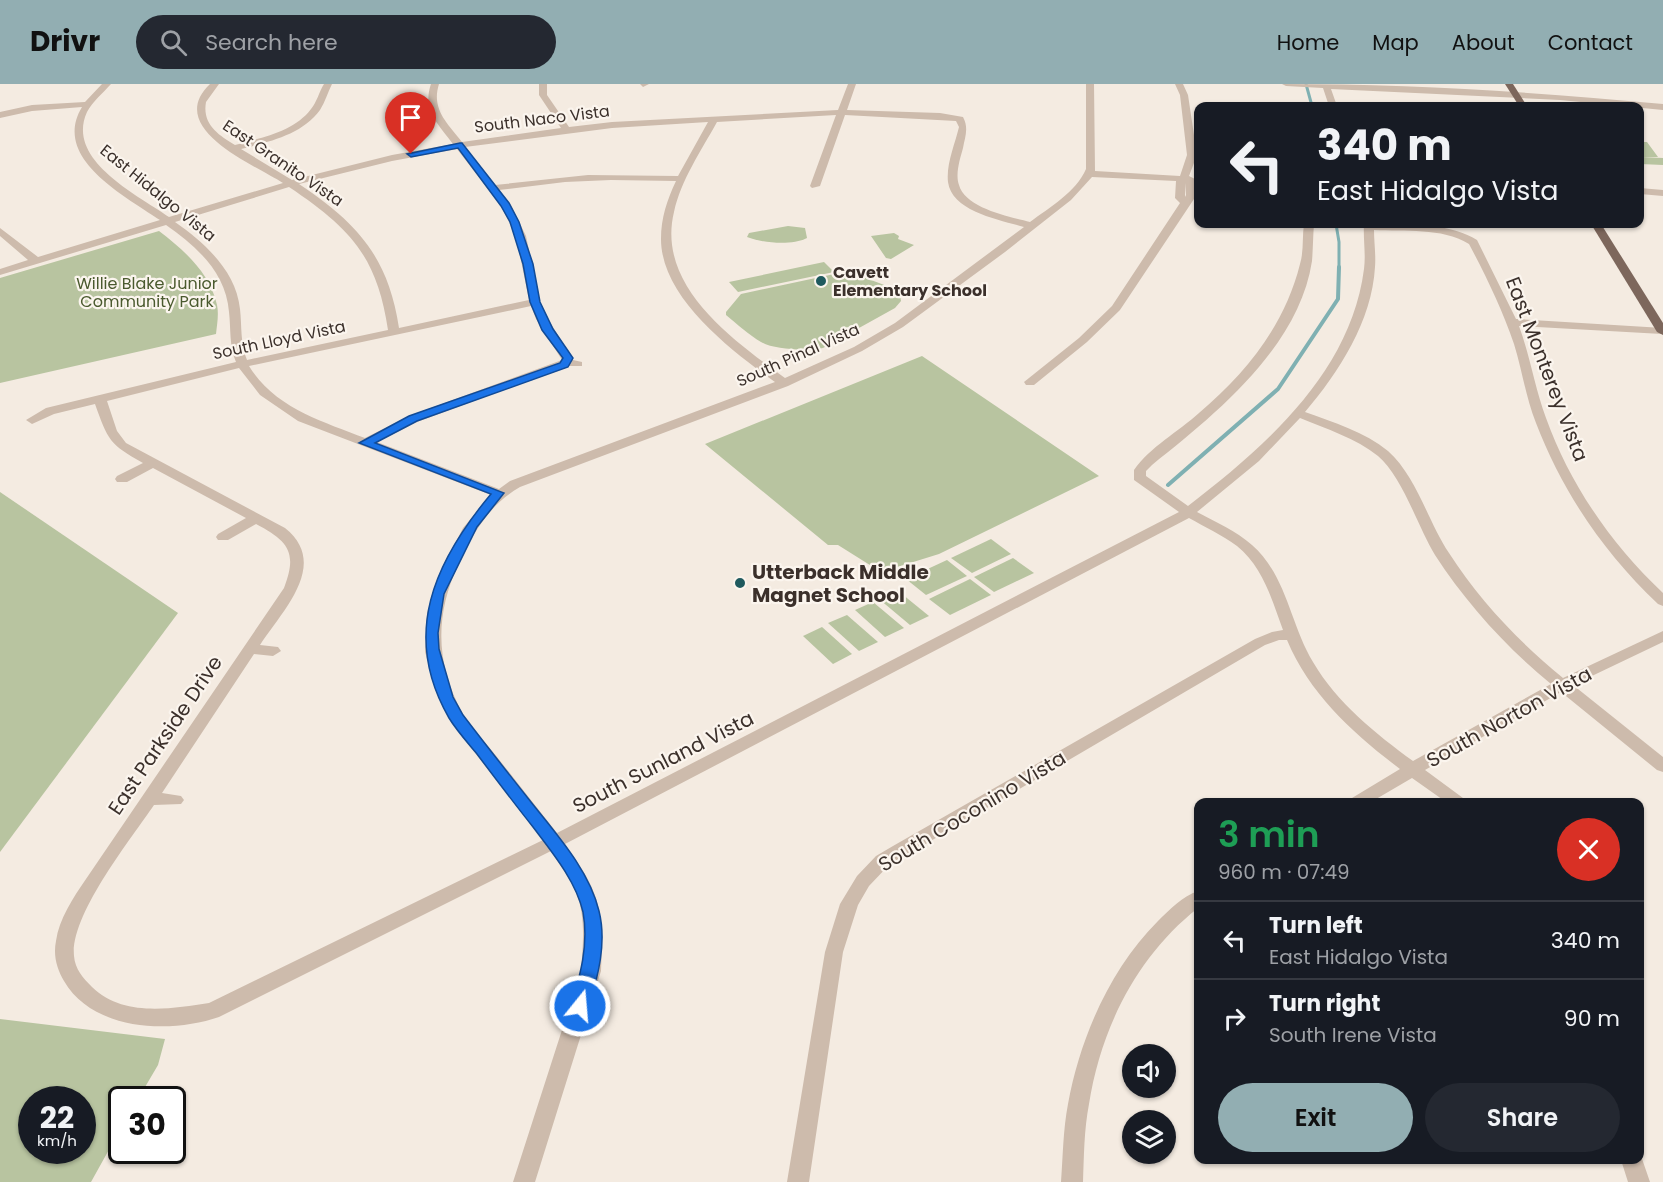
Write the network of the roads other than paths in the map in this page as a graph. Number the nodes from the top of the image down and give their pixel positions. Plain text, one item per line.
1 (107, 84) edge
2 (215, 84) edge
3 (328, 84) edge
4 (435, 84) edge
5 (543, 84) edge
6 (658, 84) edge
7 (667, 84) edge
8 (852, 84) edge
9 (1090, 84) edge
10 (1179, 84) edge
11 (1286, 84) edge
12 (1509, 84) edge
13 (1326, 86) junction
14 (1515, 95) junction
15 (1652, 96) dead end
16 (1560, 97) junction
17 (1332, 102) edge
18 (1520, 102) edge
19 (1612, 102) edge
20 (88, 104) junction
21 (1644, 105) edge
22 (1663, 107) edge
23 (842, 112) junction
24 (0, 115) edge
25 (714, 119) junction
26 (566, 130) junction
27 (460, 145) junction
28 (232, 149) junction
29 (1089, 174) junction
30 (1194, 178) edge
31 (683, 179) junction
32 (1184, 179) junction
33 (289, 184) junction
34 (814, 186) dead end
35 (493, 188) junction
36 (1644, 191) edge
37 (1663, 193) edge
38 (169, 221) junction
39 (1032, 226) junction
40 (1309, 228) edge
41 (1369, 228) edge
42 (1402, 228) edge
43 (1598, 228) edge
44 (0, 231) edge
45 (36, 261) junction
46 (0, 272) edge
47 (535, 302) junction
48 (1511, 322) junction
49 (394, 332) junction
50 (1663, 332) edge
51 (243, 364) junction
52 (1030, 382) dead end
53 (784, 383) junction
54 (100, 399) junction
55 (1297, 413) junction
56 (33, 420) dead end
57 (365, 443) junction
58 (152, 463) junction
59 (122, 479) dead end
60 (498, 493) junction
61 (1187, 513) junction
62 (256, 518) junction
63 (223, 537) dead end
64 (1663, 601) edge
65 (1292, 634) junction
66 (1663, 636) edge
67 (250, 649) junction
68 (273, 651) dead end
69 (1561, 685) junction
70 (1663, 766) edge
71 (1414, 770) junction
72 (150, 798) junction
73 (1365, 798) edge
74 (1452, 798) edge
75 (175, 800) dead end
76 (554, 842) junction
77 (1194, 901) edge
78 (83, 992) joint
79 (1633, 1164) edge
80 (524, 1182) edge
81 (798, 1182) edge
82 (1072, 1182) edge
83 (1639, 1182) edge

1 - 20 street, East Hidalgo Vista
2 - 28 street, East Granito Vista
3 - 28 street
4 - 27 street
5 - 26 street
6 - 7 street
8 - 23 street
9 - 29 street
10 - 32 street
11 - 13 street
12 - 14 main road
13 - 14 street
13 - 17 street
14 - 16 street
14 - 18 main road
15 - 16 street
16 - 19 street
20 - 24 street
20 - 38 street, East Hidalgo Vista
21 - 22 street
23 - 25 street, South Naco Vista
23 - 34 street
23 - 39 street, South Naco Vista
25 - 26 street, South Naco Vista
25 - 31 street
26 - 27 street, South Naco Vista
27 - 33 street, South Naco Vista
27 - 35 street
28 - 33 street, East Granito Vista
29 - 32 street
29 - 39 street, South Pinal Vista
30 - 32 street
31 - 35 street
31 - 53 street
32 - 52 street
33 - 38 street, South Naco Vista
33 - 49 street, East Granito Vista
35 - 47 street
36 - 37 street
38 - 45 street, South Naco Vista
38 - 51 street, East Hidalgo Vista
39 - 53 street, South Pinal Vista
40 - 61 street
41 - 55 street, South Sunland Vista
42 - 48 street, East Monterey Vista
43 - 50 main road
44 - 45 street
45 - 46 street, South Naco Vista
47 - 49 street, South Lloyd Vista
47 - 57 street
48 - 50 street
48 - 64 street, East Monterey Vista
49 - 51 street, South Lloyd Vista
51 - 54 street, South Lloyd Vista
51 - 57 street, East Hidalgo Vista
53 - 60 street, South Pinal Vista
54 - 56 street, South Lloyd Vista
54 - 58 street, East Parkside Drive
55 - 61 street, South Sunland Vista
55 - 69 street
57 - 60 street, East Hidalgo Vista
58 - 59 street
58 - 62 street, East Parkside Drive
60 - 76 street
61 - 65 street
61 - 76 street, South Sunland Vista
62 - 63 street
62 - 67 street, East Parkside Drive
65 - 71 street
65 - 81 street, South Coconino Vista
66 - 69 street, South Norton Vista
67 - 68 street
67 - 72 street, East Parkside Drive
69 - 70 street
69 - 71 street, South Norton Vista
71 - 73 street, South Norton Vista
71 - 74 street
72 - 75 street
72 - 78 street, East Parkside Drive
76 - 78 street, South Sunland Vista
76 - 80 street
77 - 82 street
79 - 83 street

